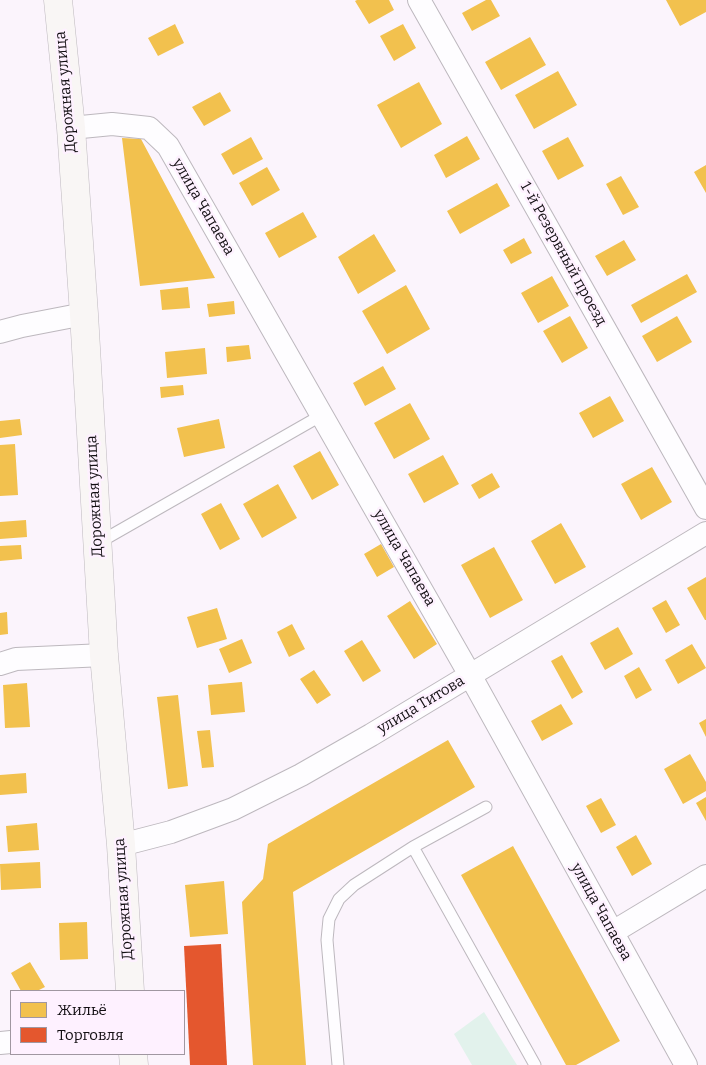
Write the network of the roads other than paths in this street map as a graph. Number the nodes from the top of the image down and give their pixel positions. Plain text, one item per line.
1 (58, 0) edge
2 (420, 0) edge
3 (71, 128) junction
4 (84, 314) junction
5 (0, 332) edge
6 (322, 415) junction
7 (706, 508) edge
8 (706, 533) edge
9 (98, 543) junction
10 (104, 655) junction
11 (0, 664) edge
12 (470, 675) junction
13 (486, 807) dead end
14 (121, 845) junction
15 (413, 848) junction
16 (706, 876) edge
17 (613, 932) junction
18 (130, 990) edge
19 (338, 1065) edge
20 (535, 1065) edge
21 (686, 1065) edge

1 - 3 main road, Дорожная улица
2 - 7 street, 1-й Резервный проезд
3 - 4 main road, Дорожная улица
3 - 6 street, улица Чапаева
4 - 5 street
4 - 9 main road, Дорожная улица
6 - 9 lane
6 - 12 street, улица Чапаева
8 - 12 street, улица Титова
9 - 10 main road, Дорожная улица
10 - 11 street
10 - 14 main road, Дорожная улица
12 - 14 street, улица Титова
12 - 17 street, улица Чапаева
13 - 15 lane
14 - 18 main road, Дорожная улица
15 - 19 lane
15 - 20 lane
16 - 17 street
17 - 21 street, улица Чапаева

